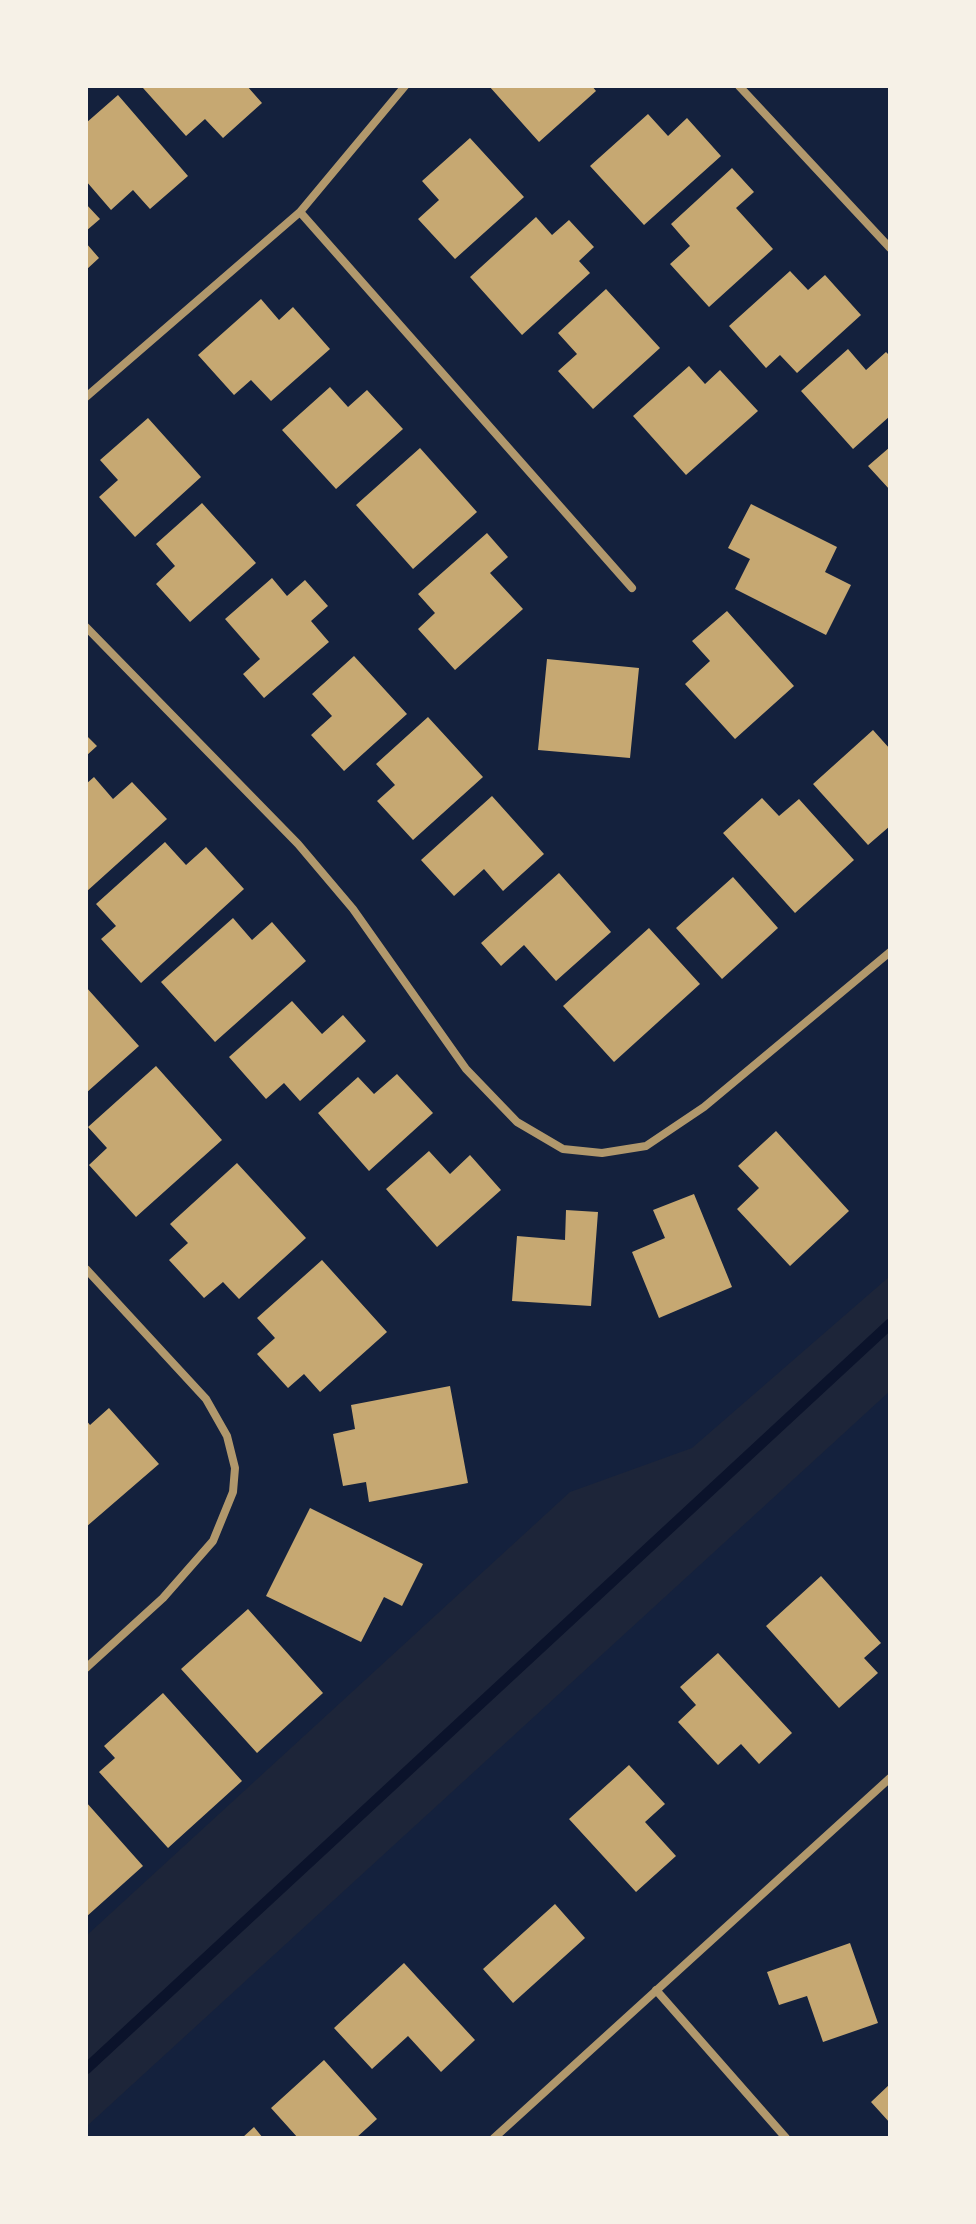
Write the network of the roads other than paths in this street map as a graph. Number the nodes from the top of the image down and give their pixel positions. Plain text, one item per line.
1 (405, 86) edge
2 (739, 86) edge
3 (300, 212) junction
4 (890, 248) edge
5 (86, 397) edge
6 (632, 588) dead end
7 (86, 627) edge
8 (890, 952) edge
9 (86, 1269) edge
10 (86, 1668) edge
11 (890, 1778) edge
12 (656, 1990) junction
13 (494, 2138) edge
14 (786, 2138) edge

1 - 3 street
2 - 4 street
3 - 5 street
3 - 6 street
7 - 8 street
9 - 10 street
11 - 12 street
12 - 13 street
12 - 14 street

